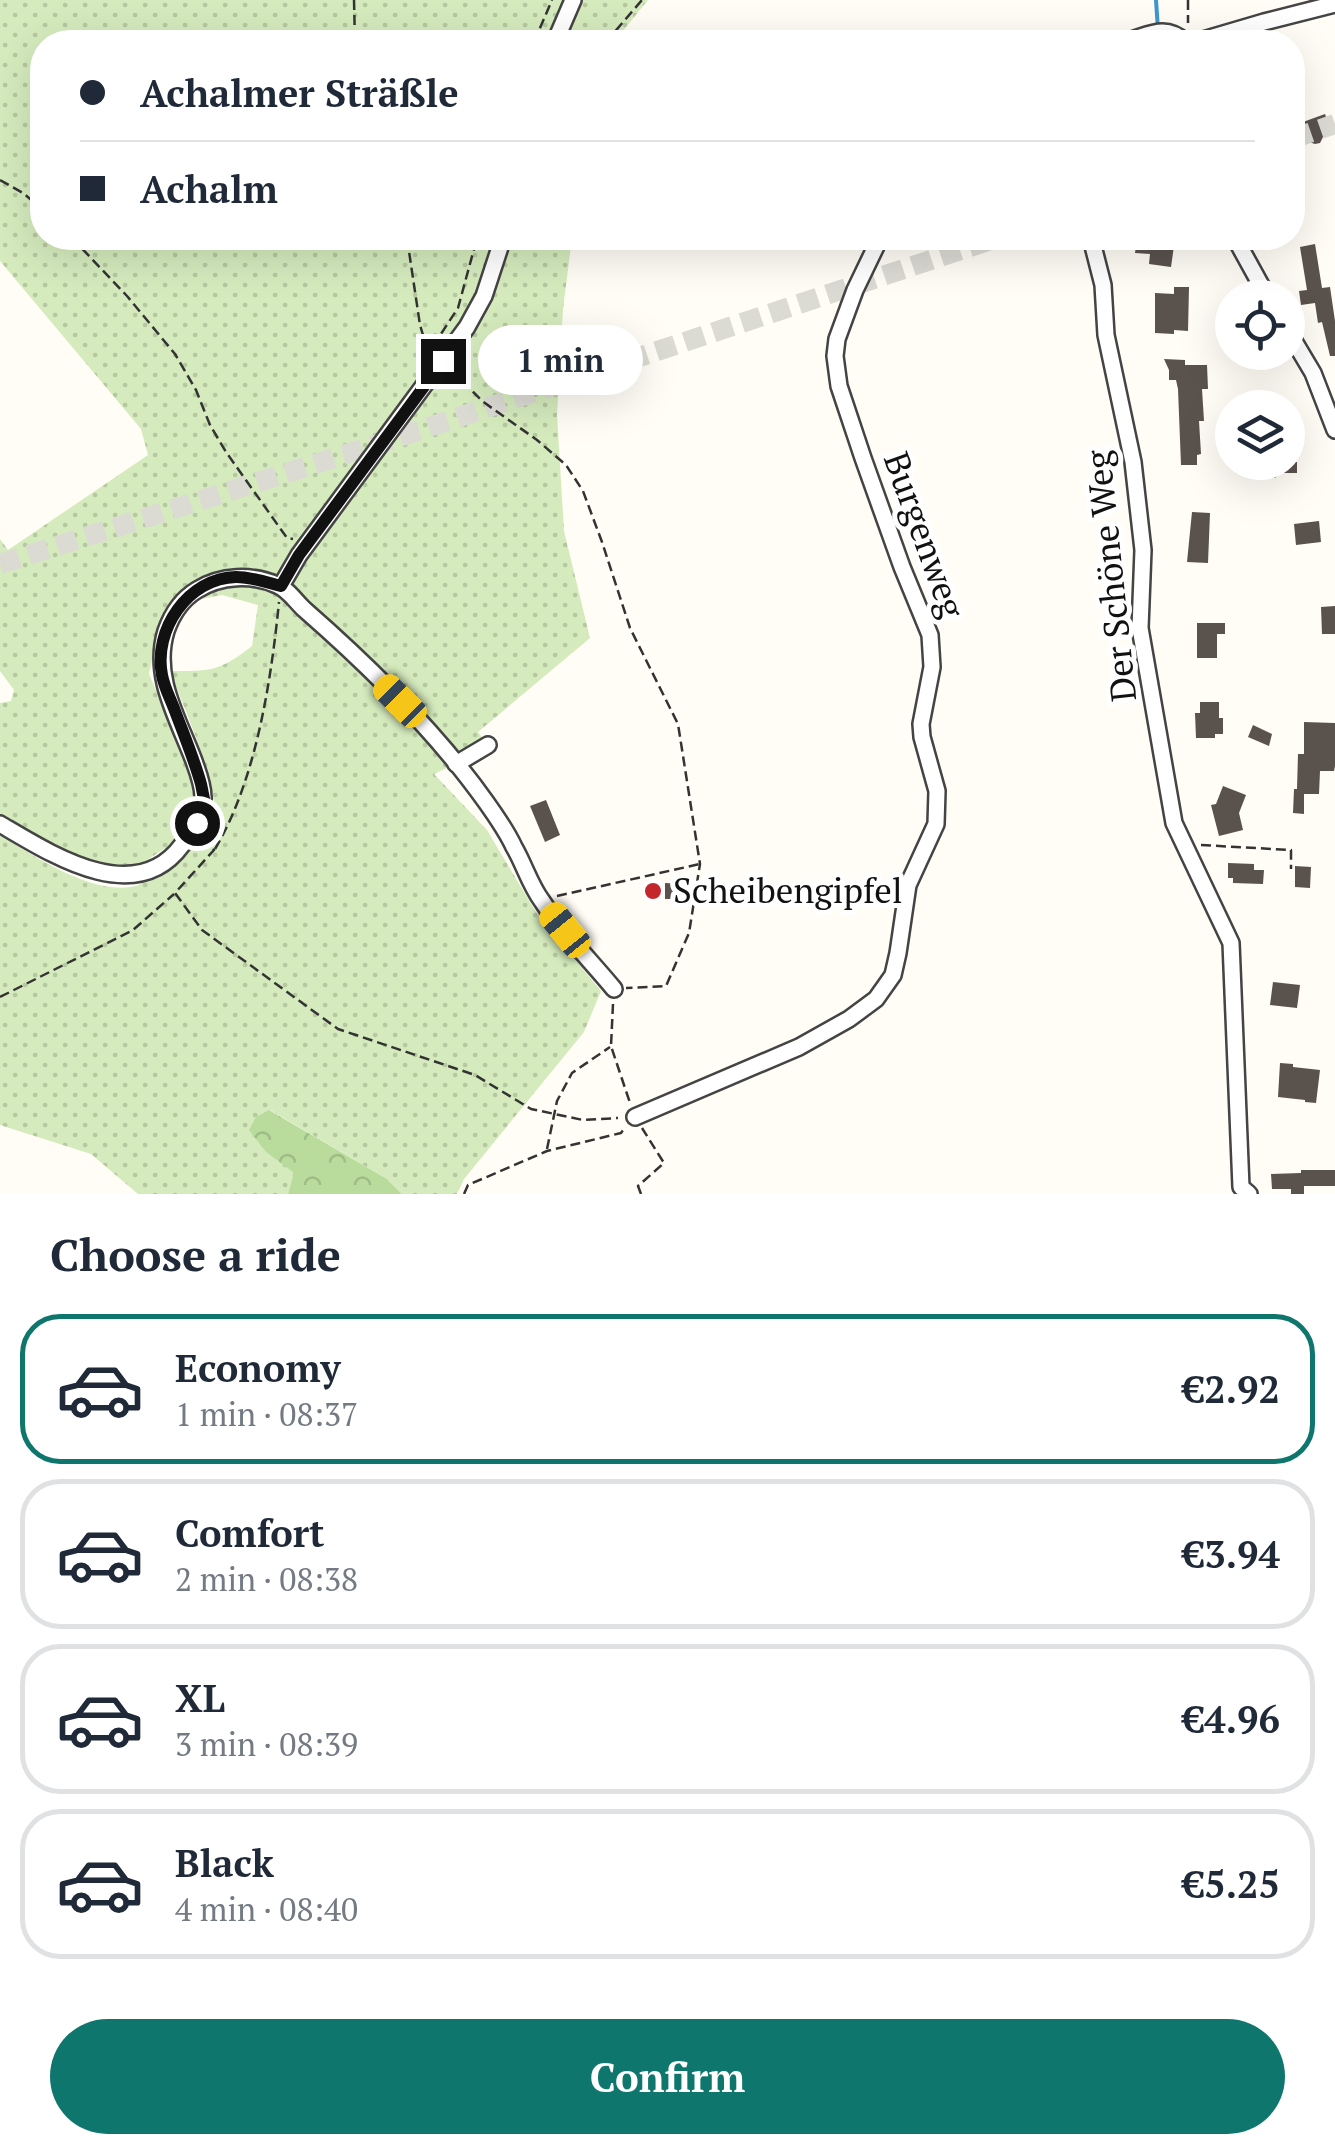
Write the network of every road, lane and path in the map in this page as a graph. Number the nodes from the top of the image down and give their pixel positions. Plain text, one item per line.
1 (354, 0) edge
2 (552, 0) edge
3 (573, 0) edge
4 (642, 0) edge
5 (1188, 0) edge
6 (1335, 4) edge
7 (1189, 15) dead end
8 (355, 30) edge
9 (539, 30) edge
10 (559, 30) edge
11 (616, 30) edge
12 (1240, 30) edge
13 (0, 180) edge
14 (30, 199) edge
15 (83, 250) edge
16 (409, 250) edge
17 (475, 250) edge
18 (498, 250) edge
19 (874, 250) edge
20 (1094, 250) edge
21 (1242, 250) edge
22 (1258, 280) edge
23 (443, 361) junction
24 (1305, 361) edge
25 (1335, 430) edge
26 (294, 540) dead end
27 (281, 586) junction
28 (488, 745) dead end
29 (456, 764) junction
30 (197, 823) junction
31 (0, 824) edge
32 (1184, 844) junction
33 (214, 850) junction
34 (700, 864) junction
35 (1291, 868) dead end
36 (175, 893) junction
37 (541, 900) junction
38 (614, 989) junction
39 (0, 997) edge
40 (611, 1046) junction
41 (554, 1114) junction
42 (635, 1117) junction
43 (547, 1151) junction
44 (464, 1194) edge
45 (641, 1194) edge
46 (1249, 1194) edge

1 - 8 path
2 - 9 path
3 - 10 street
4 - 11 path
5 - 7 path
6 - 12 street
13 - 14 path
15 - 26 path
16 - 17 path
18 - 23 street
19 - 42 street, Burgenweg
20 - 32 street, Der Schöne Weg
21 - 22 street
23 - 27 street
23 - 34 path
24 - 25 street
27 - 29 street
27 - 30 street
27 - 33 path
28 - 29 street
29 - 37 street
30 - 31 street
30 - 33 path
32 - 35 path
32 - 46 street, Der Schöne Weg
33 - 36 path
34 - 37 path
34 - 38 path
36 - 39 path
36 - 41 path
37 - 38 street
38 - 40 path
40 - 41 path
40 - 42 path
41 - 42 path
41 - 43 path
42 - 43 path
42 - 45 path
43 - 44 path

